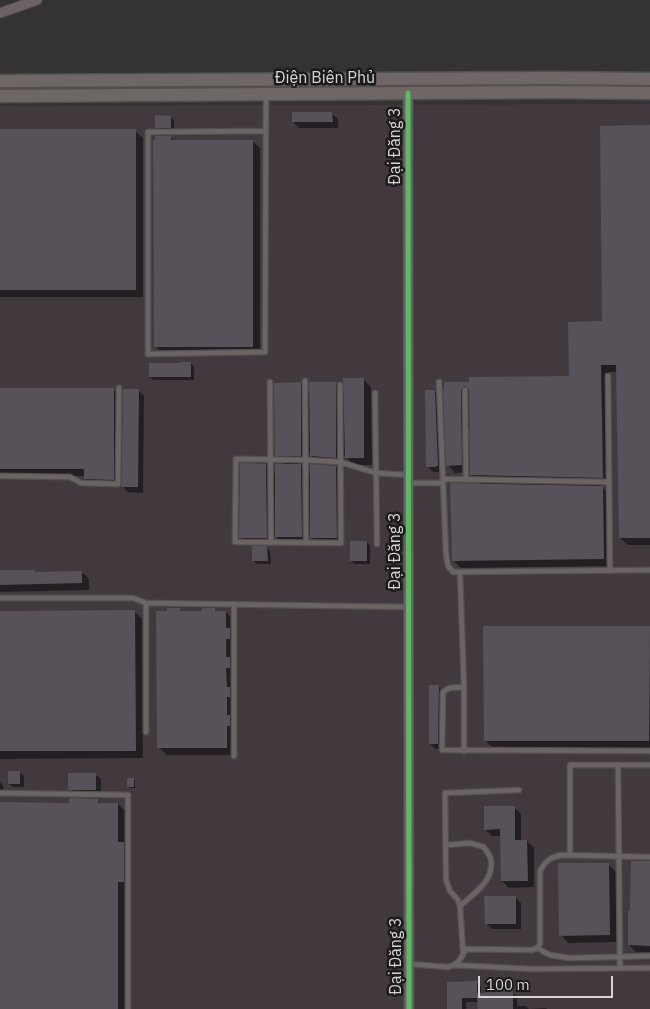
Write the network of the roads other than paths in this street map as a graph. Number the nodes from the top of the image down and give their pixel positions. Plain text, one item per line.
1 (37, 0) edge
2 (0, 13) edge
3 (650, 79) edge
4 (0, 81) edge
5 (408, 93) junction
6 (650, 93) edge
7 (266, 94) junction
8 (0, 96) edge
9 (265, 130) junction
10 (608, 376) dead end
11 (305, 381) dead end
12 (270, 382) dead end
13 (440, 382) dead end
14 (340, 385) dead end
15 (119, 388) dead end
16 (465, 390) dead end
17 (375, 393) dead end
18 (270, 460) junction
19 (305, 460) junction
20 (340, 462) junction
21 (376, 473) junction
22 (0, 476) edge
23 (408, 479) junction
24 (466, 479) junction
25 (443, 481) junction
26 (609, 482) junction
27 (271, 543) junction
28 (306, 543) junction
29 (376, 544) dead end
30 (610, 570) junction
31 (650, 570) edge
32 (460, 572) junction
33 (0, 598) edge
34 (146, 603) junction
35 (234, 604) junction
36 (408, 607) junction
37 (464, 687) junction
38 (146, 732) dead end
39 (464, 750) junction
40 (650, 751) edge
41 (234, 756) dead end
42 (618, 765) junction
43 (650, 765) edge
44 (519, 790) dead end
45 (0, 793) edge
46 (446, 845) junction
47 (570, 856) junction
48 (618, 856) junction
49 (650, 857) edge
50 (460, 906) junction
51 (537, 948) junction
52 (464, 953) junction
53 (620, 956) junction
54 (650, 956) edge
55 (409, 964) junction
56 (454, 965) junction
57 (620, 968) junction
58 (650, 968) edge
59 (128, 1009) edge
60 (409, 1009) edge

1 - 2 street
3 - 4 main road, Điện Biên Phủ
5 - 6 main road, Điện Biên Phủ
5 - 7 main road, Điện Biên Phủ
5 - 23 street, Đại Đăng 3
7 - 8 main road, Điện Biên Phủ
7 - 9 lane
9 - 9 lane
10 - 26 lane
11 - 19 lane
12 - 18 lane
13 - 25 lane
14 - 20 lane
15 - 22 lane
16 - 24 lane
17 - 21 lane
18 - 19 lane
18 - 27 lane
18 - 27 lane
19 - 20 lane
19 - 28 lane
20 - 21 lane
20 - 28 lane
21 - 23 lane
21 - 29 lane
23 - 25 lane
23 - 36 street, Đại Đăng 3
24 - 25 lane
24 - 26 lane
25 - 32 lane
26 - 30 lane
27 - 28 lane
30 - 31 lane
30 - 32 lane
32 - 37 lane
33 - 34 lane
34 - 35 lane
34 - 38 lane
35 - 36 lane
35 - 41 lane
36 - 55 street, Đại Đăng 3
37 - 39 lane
37 - 39 lane
39 - 40 lane
42 - 43 lane
42 - 47 lane
42 - 48 lane
44 - 46 lane
45 - 59 lane
46 - 50 lane
46 - 50 lane
47 - 48 lane
47 - 51 lane
48 - 49 lane
48 - 53 lane
50 - 52 lane
51 - 52 lane
51 - 53 lane
52 - 56 lane
53 - 54 lane
53 - 57 lane
55 - 56 lane
55 - 60 street, Đại Đăng 3
56 - 57 lane
57 - 58 lane

